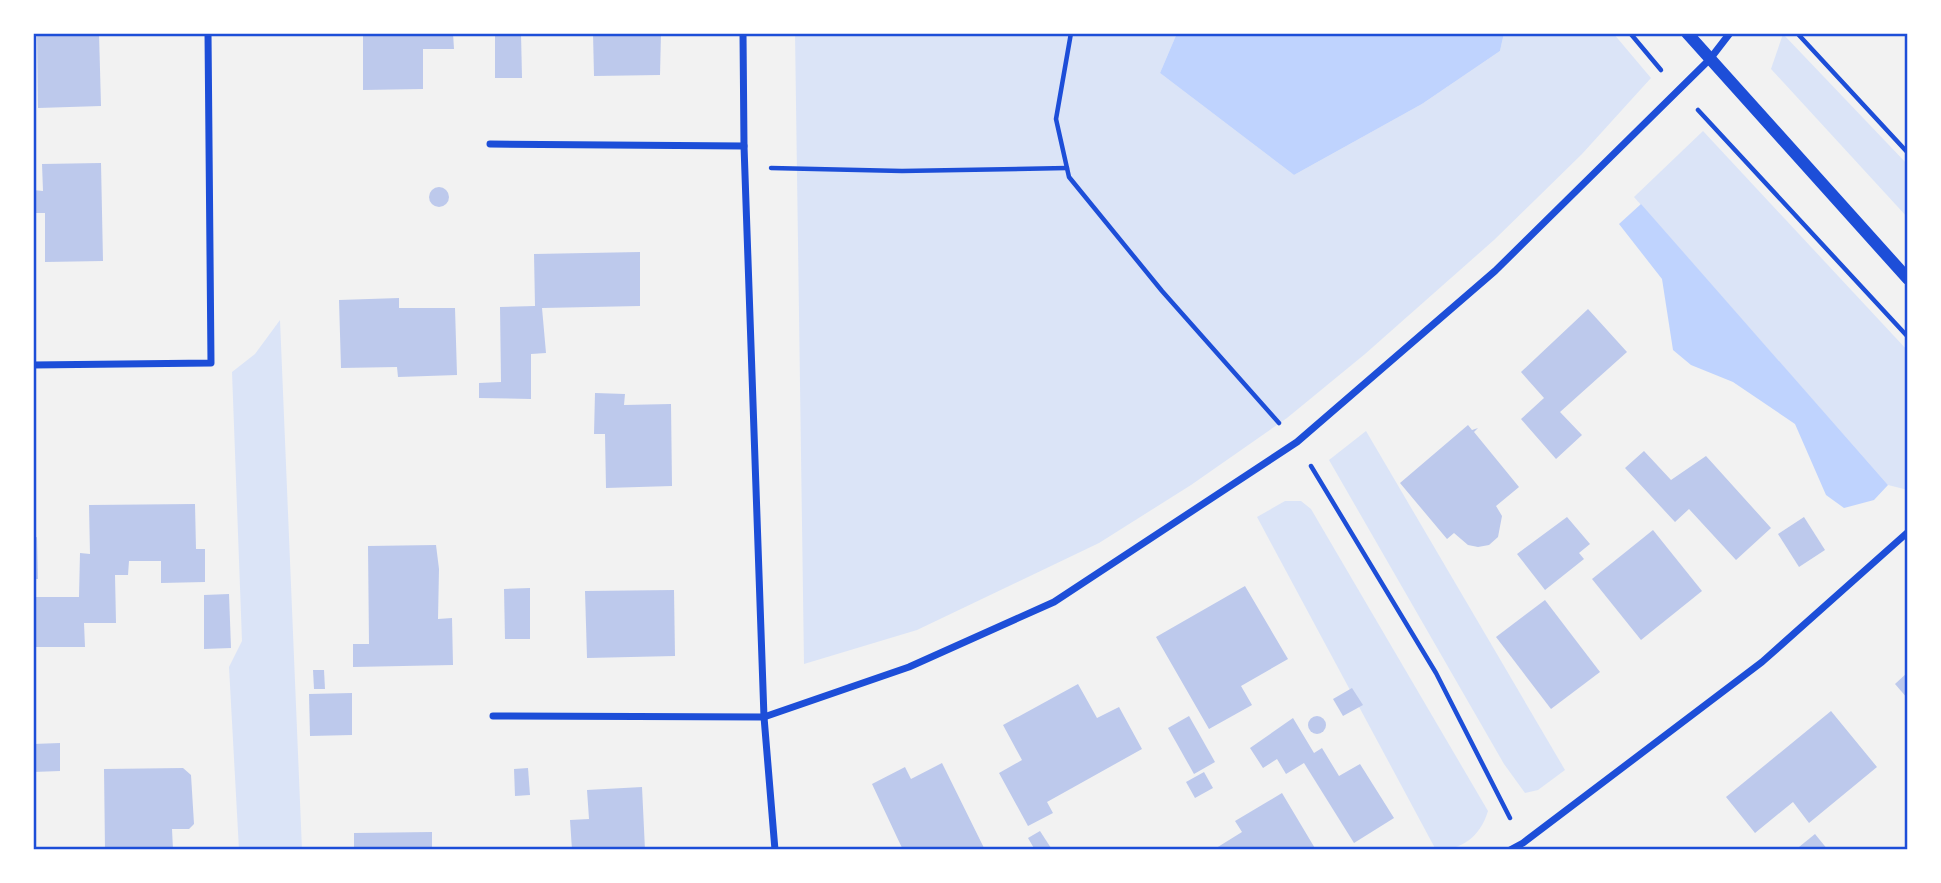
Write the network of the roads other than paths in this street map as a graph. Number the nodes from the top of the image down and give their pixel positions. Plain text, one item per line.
1 (208, 33) edge
2 (743, 33) edge
3 (1687, 33) edge
4 (1730, 33) edge
5 (1710, 59) junction
6 (490, 144) dead end
7 (744, 146) junction
8 (1908, 279) edge
9 (33, 365) edge
10 (1908, 532) edge
11 (493, 716) dead end
12 (764, 717) junction
13 (775, 850) edge
14 (1510, 850) edge

1 - 9 street
2 - 7 street
3 - 5 street
4 - 5 street
5 - 8 street
5 - 12 street
6 - 7 street
7 - 12 street
10 - 14 street
11 - 12 street
12 - 13 street

